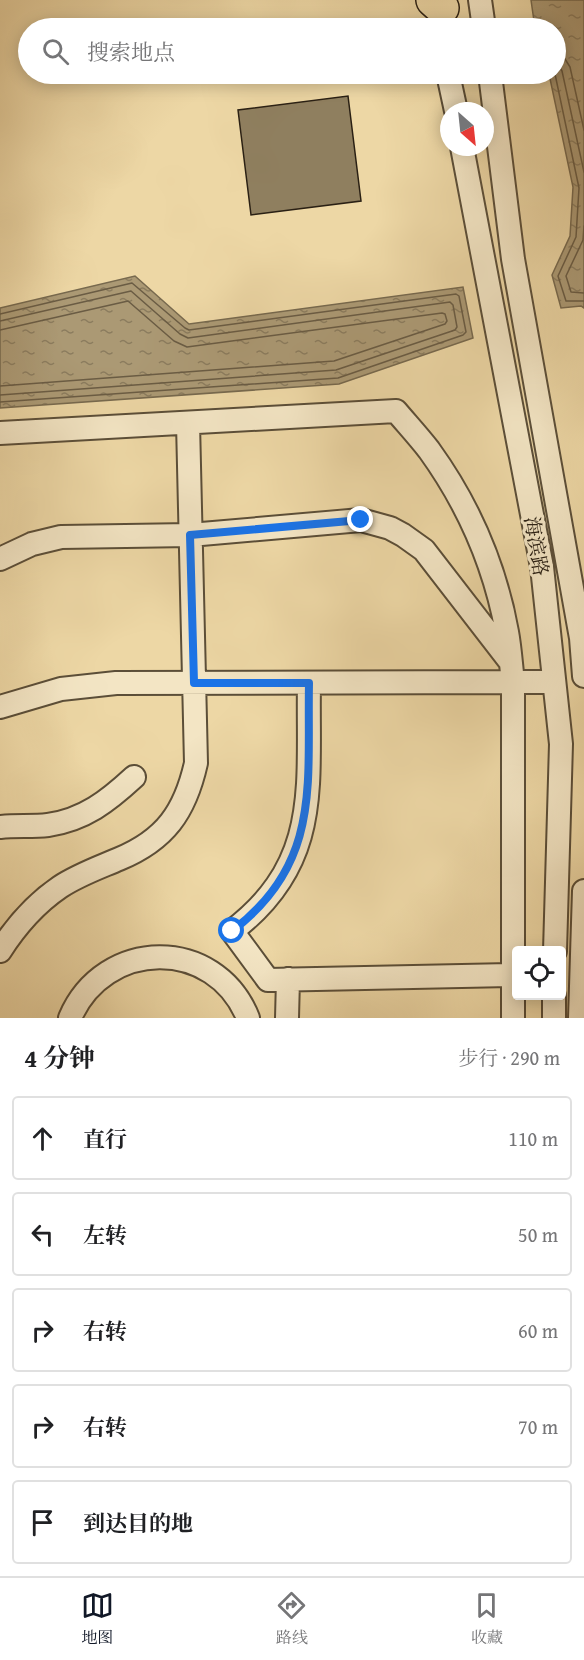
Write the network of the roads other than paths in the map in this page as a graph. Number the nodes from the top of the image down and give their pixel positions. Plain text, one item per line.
1 (480, 0) edge
2 (483, 18) edge
3 (450, 84) edge
4 (490, 84) edge
5 (454, 102) edge
6 (464, 156) edge
7 (188, 423) junction
8 (0, 433) edge
9 (190, 535) junction
10 (0, 560) edge
11 (511, 672) junction
12 (584, 676) edge
13 (554, 682) junction
14 (194, 683) junction
15 (309, 683) junction
16 (0, 707) edge
17 (134, 777) dead end
18 (0, 827) edge
19 (584, 891) edge
20 (513, 946) edge
21 (555, 946) edge
22 (0, 951) edge
23 (512, 975) edge
24 (288, 979) junction
25 (513, 1000) edge
26 (554, 1000) edge
27 (70, 1018) edge
28 (248, 1018) edge
29 (287, 1018) edge
30 (513, 1018) edge
31 (554, 1018) edge
32 (580, 1018) edge

1 - 2 street
3 - 5 street
4 - 12 street, 海滨路
6 - 13 street, 海滨路
7 - 8 street
7 - 9 street
7 - 11 street
9 - 10 street
9 - 11 street
9 - 14 street
11 - 13 street
11 - 15 street
11 - 20 street
13 - 21 street, 海滨路
14 - 15 street
14 - 16 street
14 - 22 street
15 - 24 street
17 - 18 street
19 - 32 street
23 - 24 street
24 - 29 street
25 - 30 street
26 - 31 street
27 - 28 street

